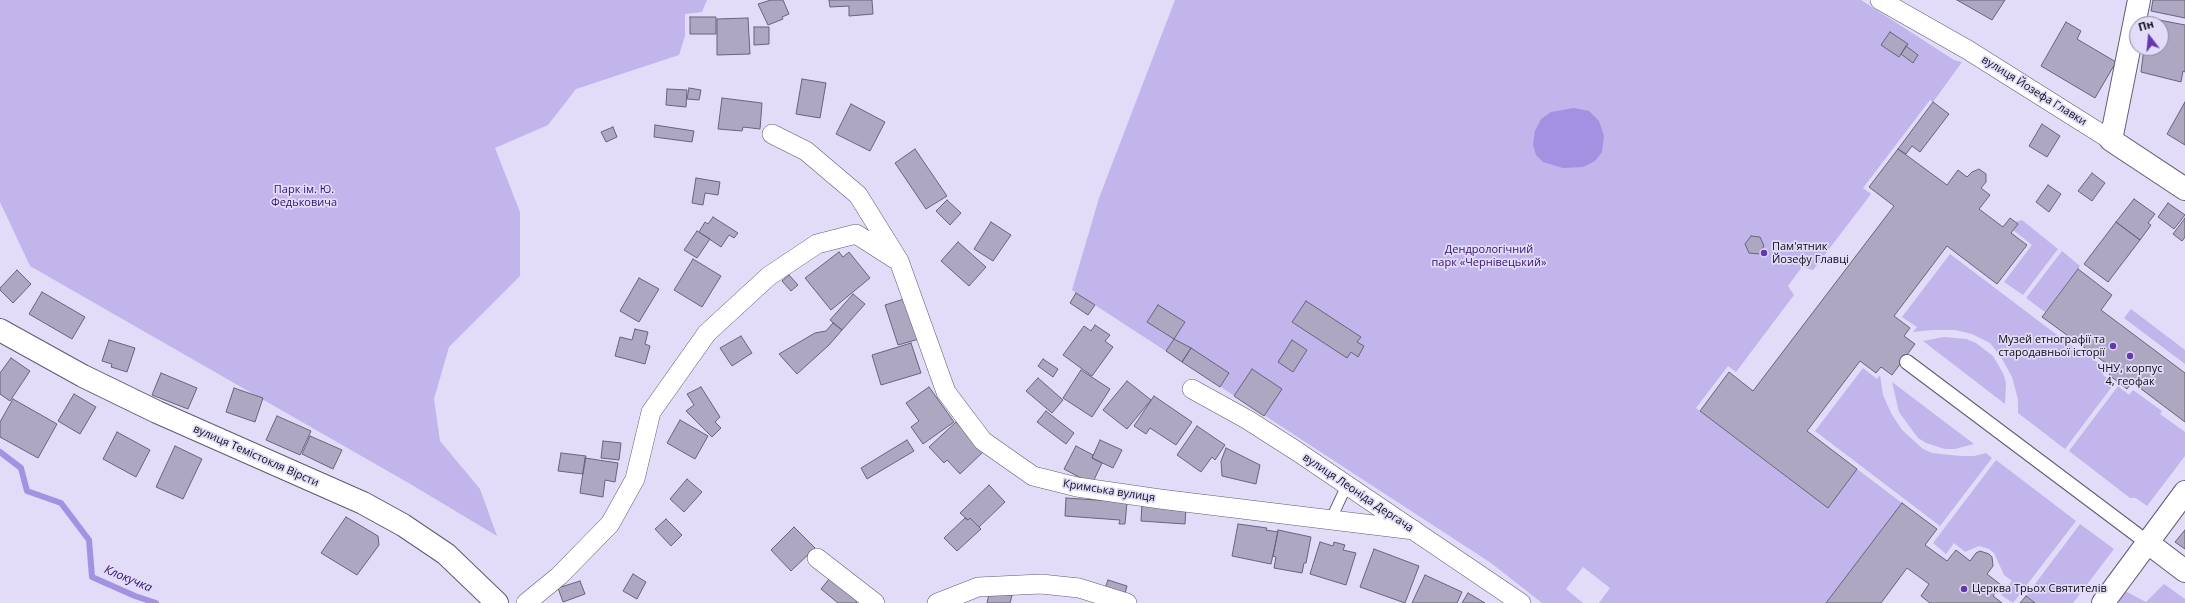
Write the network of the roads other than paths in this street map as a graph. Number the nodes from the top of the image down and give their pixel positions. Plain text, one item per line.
1 (1880, 0) edge
2 (2139, 0) edge
3 (772, 134) dead end
4 (2111, 140) junction
5 (2185, 188) edge
6 (899, 261) junction
7 (0, 330) edge
8 (1907, 362) dead end
9 (1192, 389) dead end
10 (1347, 485) junction
11 (2185, 492) edge
12 (1331, 519) junction
13 (1414, 530) junction
14 (2148, 543) junction
15 (817, 558) dead end
16 (2185, 571) edge
17 (497, 603) edge
18 (526, 603) edge
19 (875, 603) edge
20 (937, 603) edge
21 (1127, 603) edge
22 (1521, 603) edge
23 (2103, 603) edge

1 - 4 street, вулиця Йозефа Главки
2 - 4 street
3 - 6 street, Кримська вулиця
4 - 5 street, вулиця Йозефа Главки
6 - 12 street, Кримська вулиця
6 - 18 street
7 - 17 street, вулиця Темістокля Вірсти
8 - 14 street
9 - 10 street, вулиця Леоніда Дергача
10 - 12 lane
10 - 13 street, вулиця Леоніда Дергача
11 - 14 street
12 - 13 street, Кримська вулиця
13 - 22 street, вулиця Леоніда Дергача
14 - 16 street
14 - 23 street
15 - 19 street
20 - 21 street

